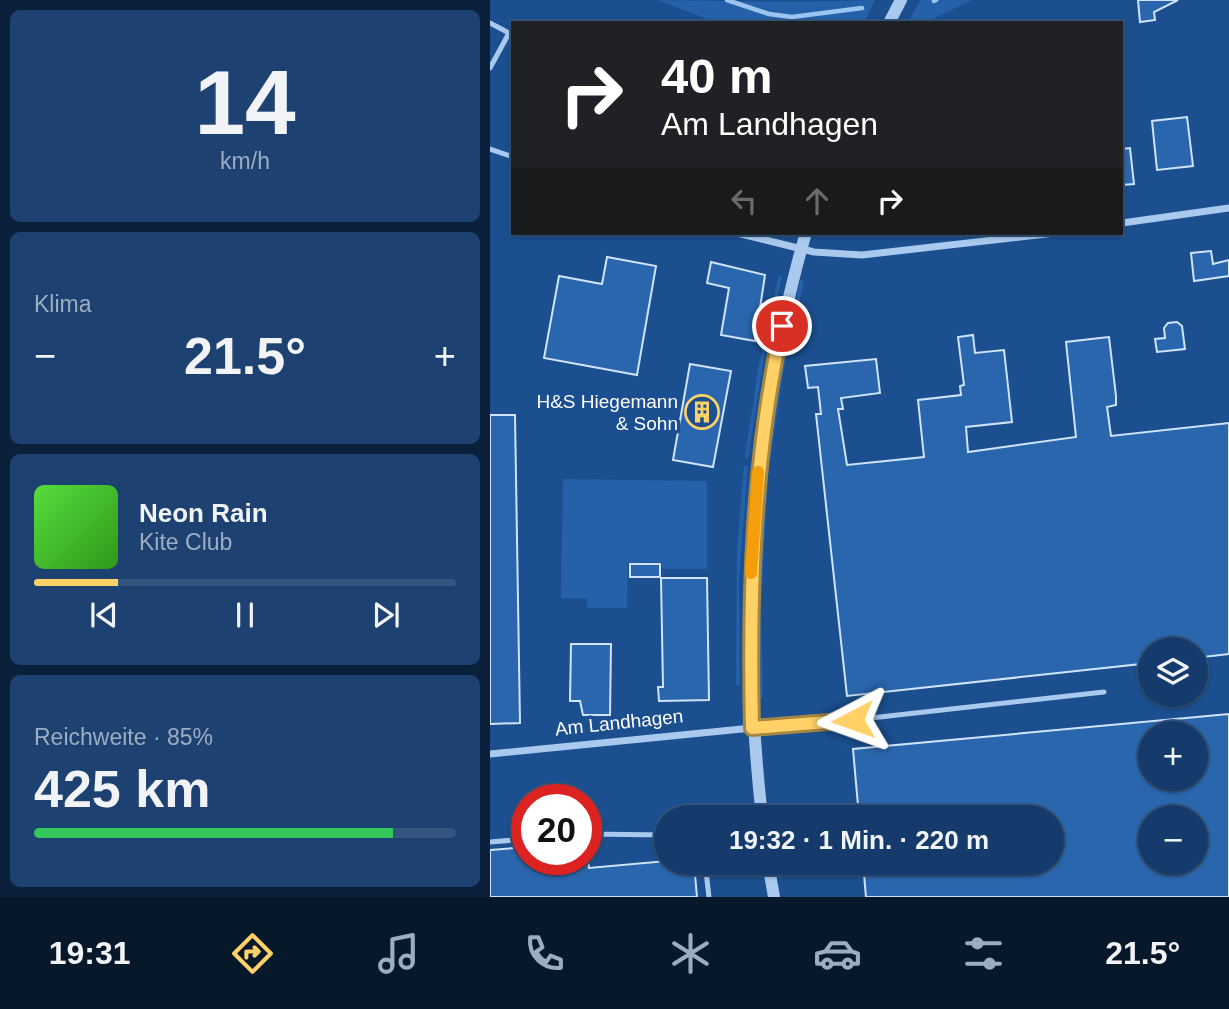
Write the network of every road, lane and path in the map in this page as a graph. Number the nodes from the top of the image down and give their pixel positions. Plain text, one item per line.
1 (901, 0) edge
2 (890, 21) edge
3 (490, 23) edge
4 (490, 68) edge
5 (490, 149) edge
6 (511, 155) edge
7 (1229, 208) edge
8 (1123, 223) edge
9 (745, 235) edge
10 (805, 235) edge
11 (1037, 235) edge
12 (801, 250) junction
13 (1104, 692) dead end
14 (752, 728) junction
15 (490, 754) edge
16 (761, 805) edge
17 (602, 834) edge
18 (654, 835) edge
19 (511, 840) edge
20 (490, 842) edge
21 (706, 875) edge
22 (770, 875) edge
23 (709, 897) edge
24 (774, 897) edge

1 - 2 street
3 - 4 lane
5 - 6 lane
7 - 8 street
9 - 12 street
10 - 12 street
11 - 12 street
12 - 14 street
13 - 14 lane
14 - 15 street, Am Landhagen
14 - 16 street
17 - 18 lane
19 - 20 lane
21 - 23 lane
22 - 24 street

